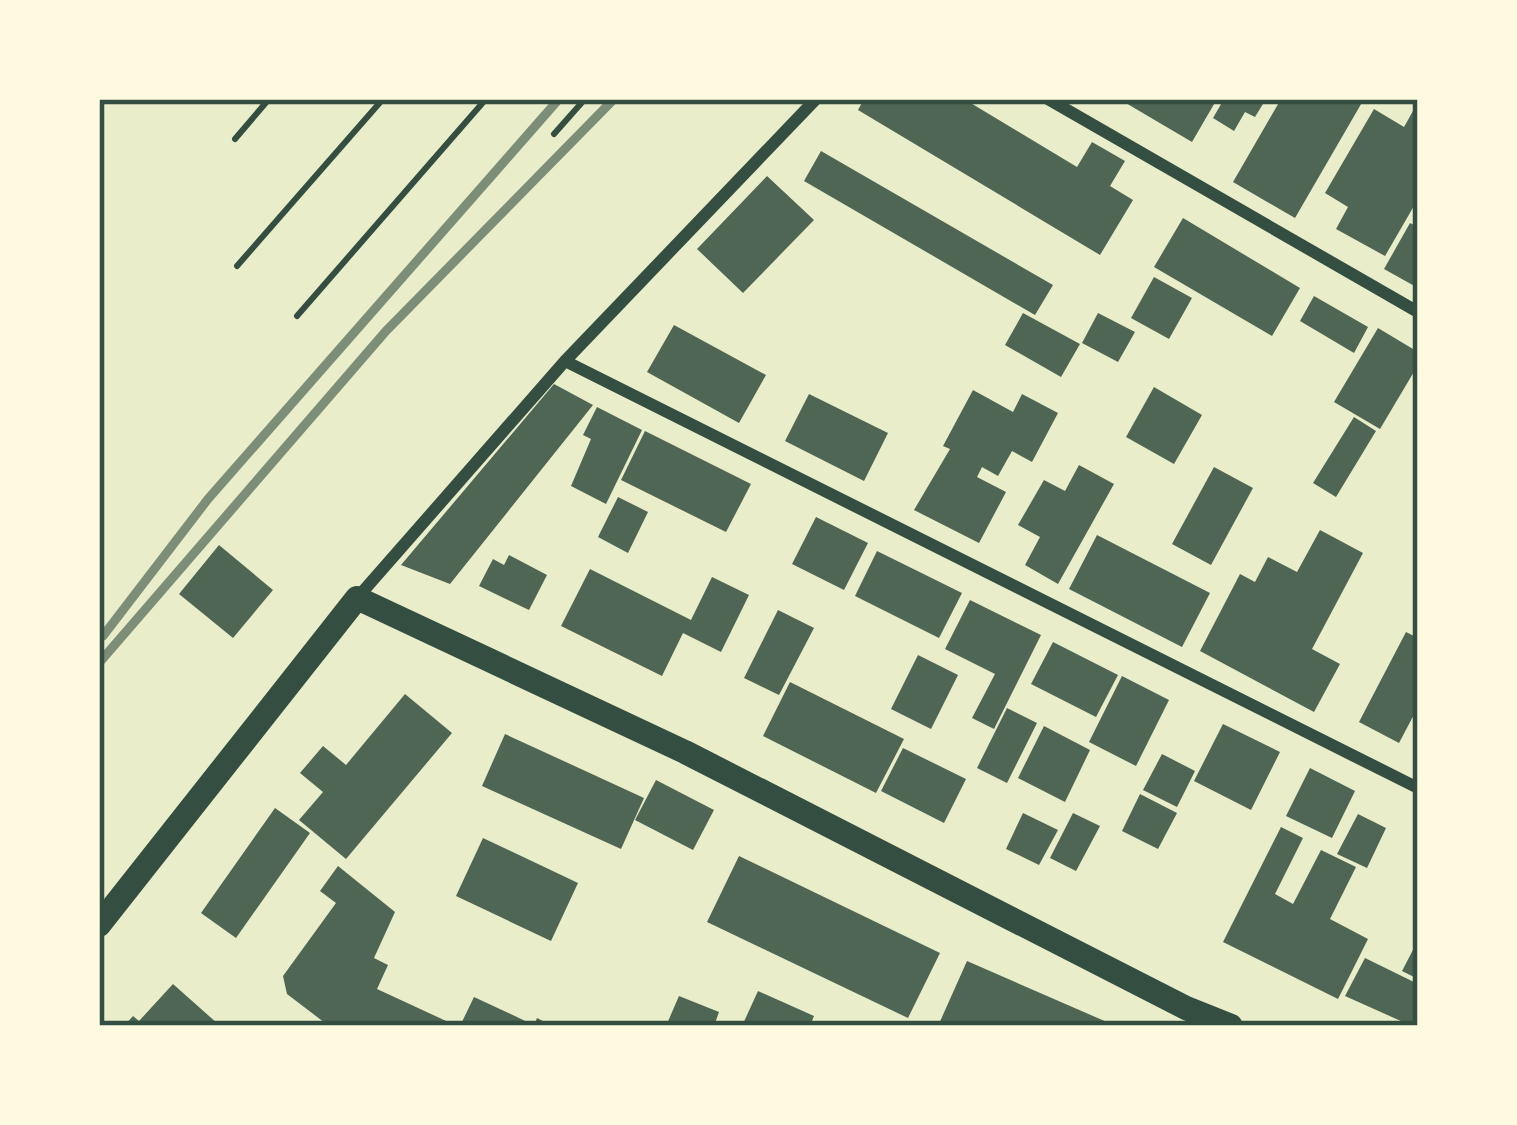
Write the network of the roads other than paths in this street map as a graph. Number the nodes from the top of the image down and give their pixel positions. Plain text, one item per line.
1 (816, 99) edge
2 (1048, 99) edge
3 (1418, 312) edge
4 (566, 361) junction
5 (357, 598) junction
6 (1418, 788) edge
7 (99, 925) edge
8 (1181, 1017) edge
9 (1231, 1026) edge

1 - 4 street
2 - 3 street
4 - 5 street
4 - 6 street
5 - 7 main road
5 - 8 main road
8 - 9 main road

